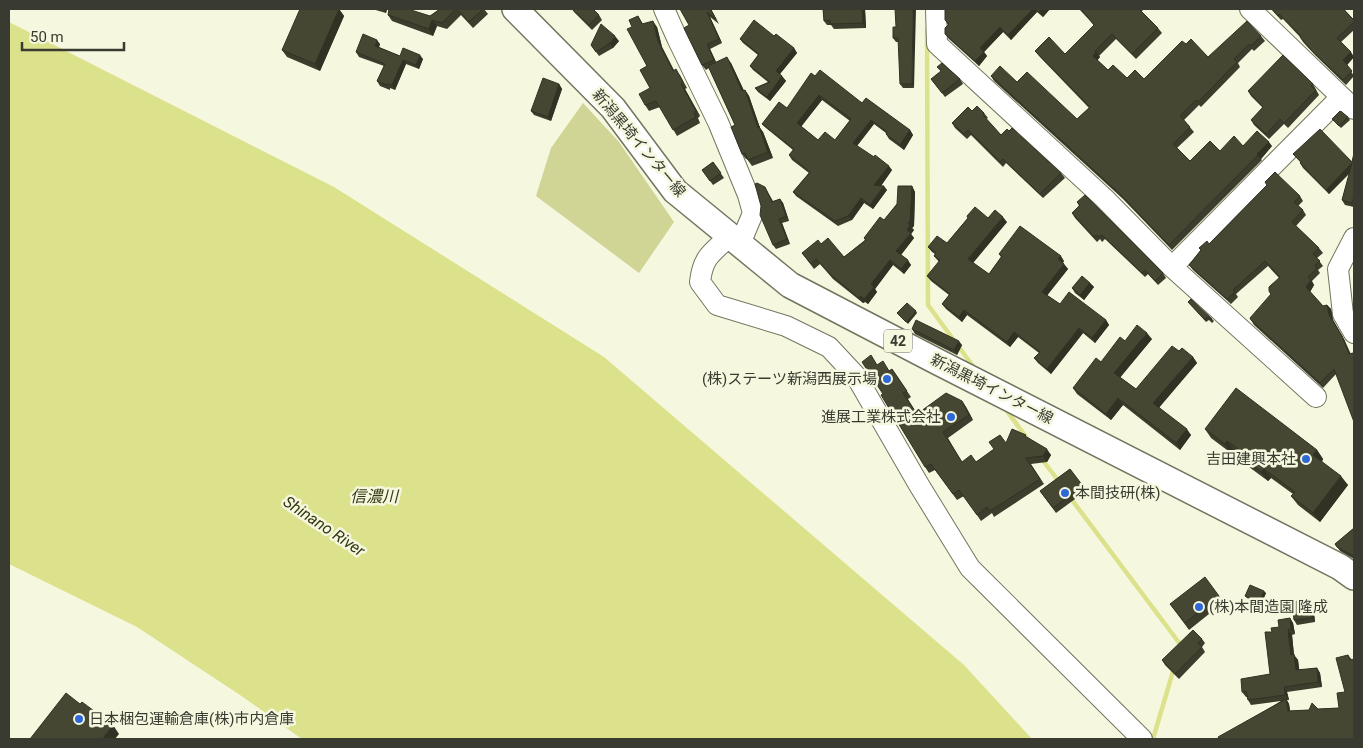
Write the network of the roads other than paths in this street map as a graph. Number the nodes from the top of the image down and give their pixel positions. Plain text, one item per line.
1 (516, 9) edge
2 (664, 9) edge
3 (936, 9) edge
4 (1250, 9) edge
5 (1347, 103) edge
6 (1354, 238) edge
7 (735, 240) junction
8 (1172, 267) junction
9 (1354, 333) edge
10 (1316, 396) dead end
11 (1354, 576) edge
12 (1142, 739) edge

1 - 7 main road, 新潟黒埼インター線 / 42
2 - 7 street
3 - 8 street
4 - 5 street
5 - 8 street
6 - 9 street
7 - 11 main road, 新潟黒埼インター線 / 42
7 - 12 street
8 - 10 street

